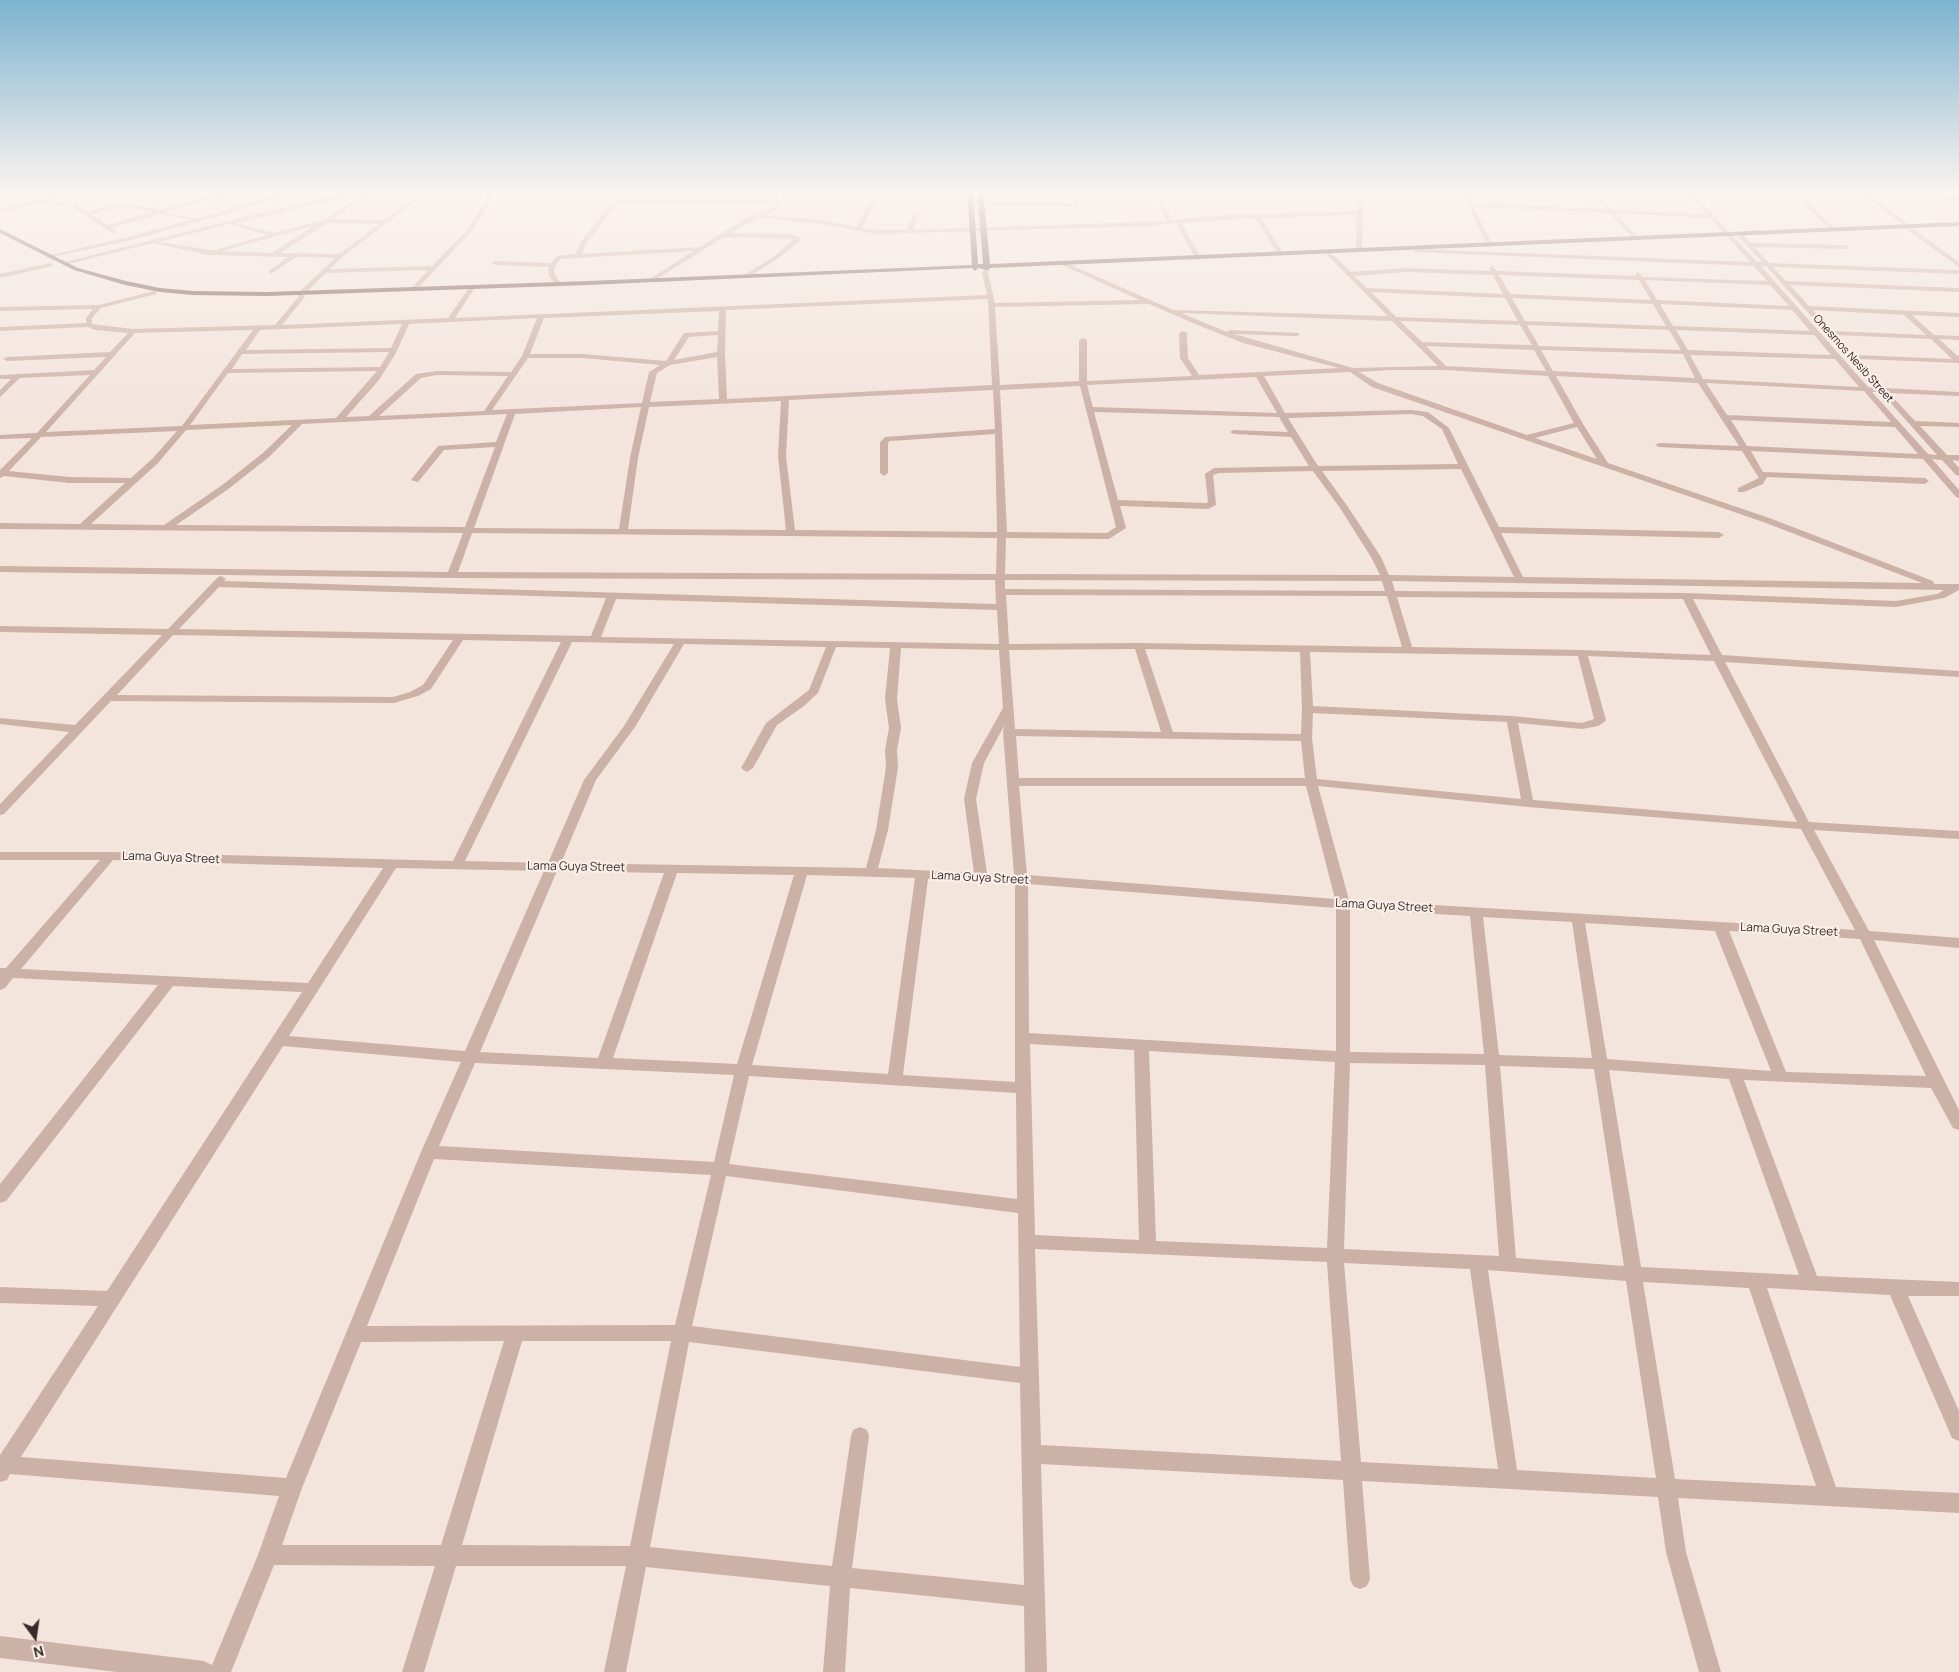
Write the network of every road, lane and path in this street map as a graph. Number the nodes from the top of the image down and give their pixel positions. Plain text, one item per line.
1 (42, 267) edge
2 (57, 267) edge
3 (73, 267) edge
4 (278, 267) edge
5 (328, 267) edge
6 (552, 267) edge
7 (672, 267) edge
8 (761, 267) edge
9 (975, 267) junction
10 (1018, 267) edge
11 (1025, 267) edge
12 (1071, 267) edge
13 (1343, 267) edge
14 (1492, 267) edge
15 (1633, 267) edge
16 (1756, 267) edge
17 (1770, 267) edge
18 (1793, 267) edge
19 (434, 268) joint
20 (986, 269) junction
21 (324, 271) junction
22 (271, 272) dead end
23 (1495, 272) junction
24 (1350, 274) junction
25 (1959, 274) edge
26 (0, 276) edge
27 (746, 276) junction
28 (1640, 279) junction
29 (652, 280) junction
30 (1770, 283) junction
31 (1784, 283) junction
32 (559, 284) junction
33 (414, 289) junction
34 (471, 290) junction
35 (1365, 290) junction
36 (1959, 290) edge
37 (154, 293) junction
38 (301, 295) junction
39 (1508, 296) junction
40 (991, 301) junction
41 (1150, 302) junction
42 (1654, 302) junction
43 (99, 307) junction
44 (723, 308) junction
45 (1793, 308) junction
46 (1808, 308) junction
47 (0, 309) edge
48 (1169, 311) junction
49 (1906, 313) junction
50 (1959, 315) edge
51 (541, 316) junction
52 (1393, 317) junction
53 (450, 320) junction
54 (406, 322) junction
55 (1522, 322) junction
56 (89, 325) junction
57 (277, 327) junction
58 (258, 328) junction
59 (1670, 328) junction
60 (0, 329) edge
61 (133, 331) junction
62 (1218, 331) junction
63 (722, 333) junction
64 (1183, 333) dead end
65 (1815, 333) junction
66 (1830, 333) junction
67 (1297, 334) dead end
68 (1932, 337) junction
69 (1959, 338) edge
70 (1083, 340) dead end
71 (1420, 344) junction
72 (1536, 346) junction
73 (393, 350) junction
74 (1685, 351) junction
75 (240, 352) junction
76 (113, 354) junction
77 (721, 354) junction
78 (526, 356) junction
79 (1836, 357) junction
80 (1852, 357) junction
81 (7, 359) dead end
82 (1959, 361) edge
83 (668, 363) junction
84 (1444, 368) junction
85 (382, 369) junction
86 (1346, 369) junction
87 (226, 371) junction
88 (96, 372) junction
89 (514, 374) junction
90 (1551, 374) junction
91 (18, 376) junction
92 (1259, 376) junction
93 (0, 377) edge
94 (1197, 378) junction
95 (1700, 382) junction
96 (1084, 383) junction
97 (996, 386) junction
98 (1866, 390) junction
99 (1883, 390) junction
100 (1959, 394) edge
101 (0, 395) edge
102 (785, 399) junction
103 (722, 402) junction
104 (645, 405) junction
105 (1090, 409) junction
106 (486, 413) junction
107 (511, 413) junction
108 (1281, 413) junction
109 (1725, 416) junction
110 (370, 419) junction
111 (338, 421) junction
112 (300, 422) junction
113 (1913, 423) junction
114 (1579, 424) junction
115 (1896, 424) junction
116 (1959, 425) edge
117 (184, 428) junction
118 (999, 431) junction
119 (1234, 432) dead end
120 (39, 435) junction
121 (1293, 435) junction
122 (0, 437) edge
123 (1528, 437) junction
124 (500, 444) junction
125 (1659, 445) dead end
126 (1745, 448) junction
127 (1925, 456) junction
128 (1944, 457) junction
129 (1959, 458) edge
130 (0, 461) edge
131 (14, 461) junction
132 (1604, 463) junction
133 (1462, 466) junction
134 (1315, 468) junction
135 (884, 473) dead end
136 (1959, 473) edge
137 (1, 474) edge
138 (1761, 474) junction
139 (415, 480) dead end
140 (133, 481) junction
141 (1925, 481) dead end
142 (1741, 490) dead end
143 (1959, 495) edge
144 (1115, 503) junction
145 (0, 526) edge
146 (82, 527) junction
147 (167, 527) junction
148 (469, 530) junction
149 (1494, 530) junction
150 (623, 531) junction
151 (791, 532) junction
152 (1002, 534) junction
153 (1719, 535) dead end
154 (0, 569) edge
155 (228, 572) junction
156 (452, 575) junction
157 (1000, 578) junction
158 (1385, 578) junction
159 (1520, 580) junction
160 (217, 584) junction
161 (1939, 586) junction
162 (1958, 587) edge
163 (1000, 592) junction
164 (1391, 593) junction
165 (1686, 596) junction
166 (612, 597) junction
167 (1001, 607) junction
168 (0, 629) edge
169 (171, 632) junction
170 (460, 637) junction
171 (568, 639) junction
172 (595, 640) junction
173 (681, 641) junction
174 (832, 644) junction
175 (896, 645) junction
176 (1139, 646) junction
177 (1004, 647) junction
178 (1305, 649) junction
179 (1408, 651) junction
180 (1582, 653) junction
181 (1719, 658) junction
182 (1957, 676) edge
183 (108, 698) junction
184 (1008, 708) junction
185 (1308, 710) junction
186 (1512, 719) junction
187 (0, 721) edge
188 (78, 729) junction
189 (1009, 732) junction
190 (1168, 735) junction
191 (1306, 738) junction
192 (747, 768) dead end
193 (1012, 782) junction
194 (1311, 782) junction
195 (1528, 803) junction
196 (0, 811) edge
197 (1805, 826) junction
198 (1959, 835) edge
199 (0, 856) edge
200 (110, 856) junction
201 (392, 864) junction
202 (457, 865) junction
203 (552, 867) junction
204 (672, 870) junction
205 (802, 870) junction
206 (871, 872) junction
207 (922, 875) junction
208 (981, 878) junction
209 (1021, 879) junction
210 (1343, 904) junction
211 (1476, 912) junction
212 (1578, 918) junction
213 (1720, 926) junction
214 (1865, 935) junction
215 (1959, 943) edge
216 (3, 977) edge
217 (169, 981) junction
218 (313, 988) junction
219 (1022, 1038) junction
220 (280, 1040) junction
221 (1141, 1045) junction
222 (470, 1057) junction
223 (1342, 1057) junction
224 (1492, 1060) junction
225 (604, 1063) junction
226 (1601, 1064) junction
227 (743, 1070) junction
228 (1734, 1073) junction
229 (1781, 1077) junction
230 (895, 1080) junction
231 (1936, 1082) junction
232 (1024, 1088) junction
233 (1959, 1124) edge
234 (429, 1152) junction
235 (720, 1169) junction
236 (0, 1196) edge
237 (1026, 1206) junction
238 (1027, 1242) junction
239 (1148, 1247) junction
240 (1335, 1257) junction
241 (1478, 1262) junction
242 (1508, 1264) junction
243 (1634, 1274) junction
244 (1755, 1280) junction
245 (1811, 1284) junction
246 (1896, 1288) junction
247 (1959, 1289) edge
248 (0, 1295) edge
249 (112, 1299) junction
250 (682, 1333) junction
251 (355, 1334) junction
252 (516, 1334) junction
253 (1030, 1376) junction
254 (1959, 1432) edge
255 (860, 1436) dead end
256 (1031, 1454) junction
257 (2, 1467) edge
258 (1353, 1471) junction
259 (1509, 1479) junction
260 (292, 1488) junction
261 (1667, 1488) junction
262 (1829, 1496) junction
263 (1959, 1503) edge
264 (268, 1555) junction
265 (448, 1556) junction
266 (638, 1556) junction
267 (841, 1577) junction
268 (1360, 1579) dead end
269 (1035, 1597) junction
270 (0, 1648) edge
271 (204, 1672) edge
272 (220, 1672) edge
273 (413, 1672) edge
274 (615, 1672) edge
275 (834, 1672) edge
276 (1036, 1672) edge
277 (1710, 1672) edge

1 - 26 street
2 - 37 main road
3 - 38 main road
4 - 22 street
5 - 21 street
6 - 32 street
7 - 29 street
8 - 27 street
9 - 20 street
9 - 27 main road
9 - 34 main road
10 - 20 main road
11 - 20 main road
12 - 41 street
13 - 24 street
14 - 23 street
15 - 28 street
16 - 30 street, Onesmos Nesib Street
17 - 31 street, Onesmos Nesib Street
18 - 25 street
19 - 21 street
19 - 33 street
20 - 40 street
21 - 38 street
23 - 24 street
23 - 28 street
23 - 39 street
24 - 35 street
27 - 29 main road
28 - 30 street
28 - 42 street
29 - 32 main road
30 - 45 street, Onesmos Nesib Street
31 - 36 street
31 - 46 street, Onesmos Nesib Street
32 - 33 main road
33 - 38 main road
34 - 38 main road
34 - 53 street
35 - 39 street
35 - 52 street
37 - 38 main road
37 - 43 street
38 - 57 street
39 - 42 street
39 - 55 street
40 - 41 street
40 - 44 street
40 - 97 street
41 - 48 street
42 - 45 street
42 - 59 street
43 - 47 street
43 - 56 street
44 - 51 street
44 - 63 street
45 - 65 street, Onesmos Nesib Street
46 - 49 street
46 - 66 street, Onesmos Nesib Street
48 - 52 street
48 - 62 street
49 - 50 street
49 - 68 street
51 - 53 street
51 - 78 street
52 - 55 street
52 - 71 street
53 - 54 street
54 - 57 street
54 - 73 street
55 - 59 street
55 - 72 street
56 - 60 street
56 - 61 street
57 - 58 street
58 - 61 street
58 - 75 street
59 - 65 street
59 - 74 street
61 - 76 street
62 - 67 street
62 - 86 street
63 - 77 street
63 - 83 street
64 - 94 street
65 - 79 street, Onesmos Nesib Street
66 - 68 street
66 - 80 street, Onesmos Nesib Street
68 - 69 street
68 - 82 street
70 - 96 street
71 - 72 street
71 - 84 street
72 - 74 street
72 - 90 street
73 - 75 street
73 - 85 street
74 - 79 street
74 - 95 street
75 - 87 street
76 - 81 street
76 - 88 street
77 - 83 street
77 - 103 street
78 - 83 street
78 - 89 street
79 - 98 street, Onesmos Nesib Street
80 - 82 street
80 - 99 street, Onesmos Nesib Street
83 - 104 street
84 - 86 street
84 - 90 street
85 - 87 street
85 - 111 street
86 - 92 street
86 - 123 street
87 - 117 street
88 - 91 street
88 - 120 street
89 - 106 street
89 - 110 street
90 - 95 street
90 - 114 street
91 - 93 street
91 - 101 street
92 - 94 street
92 - 108 street
94 - 96 street
95 - 98 street
95 - 109 street
96 - 97 street
96 - 105 street
97 - 102 street
97 - 118 street
98 - 99 street
98 - 115 street, Onesmos Nesib Street
99 - 100 street
99 - 113 street, Onesmos Nesib Street
102 - 103 street
102 - 151 street
103 - 104 street
104 - 107 street
104 - 150 street
105 - 108 street
105 - 144 street
106 - 107 street
106 - 110 street
107 - 124 street
108 - 121 street
108 - 133 street
109 - 115 street
109 - 126 street
110 - 111 street
111 - 112 street
112 - 117 street
112 - 147 street
113 - 116 street
113 - 128 street, Onesmos Nesib Street
114 - 123 street
114 - 132 street
115 - 127 street, Onesmos Nesib Street
117 - 120 street
117 - 140 street
118 - 135 street
118 - 152 street
119 - 121 street
120 - 122 street
120 - 131 street
121 - 134 street
123 - 132 street
124 - 139 street
124 - 148 street
125 - 126 street
126 - 127 street
126 - 138 street
127 - 128 street
127 - 143 street, Onesmos Nesib Street
128 - 129 street
128 - 136 street, Onesmos Nesib Street
130 - 131 street
131 - 137 street
132 - 161 street
133 - 134 street
133 - 149 street
134 - 144 street
134 - 158 street
137 - 140 street
138 - 141 street
138 - 142 street
140 - 146 street
144 - 152 street
145 - 146 street
146 - 147 street
147 - 148 street
148 - 150 street
148 - 156 street
149 - 153 street
149 - 159 street
150 - 151 street
151 - 152 street
152 - 157 street
154 - 155 street
155 - 156 street
155 - 160 street
156 - 157 street
157 - 158 street
157 - 163 street
158 - 159 street
158 - 164 street
159 - 161 street
160 - 166 street
160 - 169 street
161 - 162 street
162 - 165 street
163 - 164 street
163 - 167 street
164 - 165 street
164 - 179 street
165 - 181 street
166 - 167 street
166 - 172 street
167 - 177 street
168 - 169 street
169 - 170 street
169 - 183 street
170 - 171 street
170 - 183 street
171 - 172 street
171 - 202 street
172 - 173 street
173 - 174 street
173 - 203 street
174 - 175 street
174 - 192 street
175 - 177 street
175 - 206 street
176 - 177 street
176 - 178 street
176 - 190 street
177 - 184 street
178 - 179 street
178 - 185 street
179 - 180 street
180 - 181 street
180 - 186 street
181 - 182 street
181 - 197 street
183 - 188 street
184 - 189 street
184 - 208 street
185 - 186 street
185 - 191 street
186 - 195 street
187 - 188 street
188 - 196 street
189 - 190 street
189 - 193 street
190 - 191 street
191 - 194 street
193 - 194 street
193 - 209 street
194 - 195 street
194 - 210 street
195 - 197 street
197 - 198 street
197 - 214 street
199 - 200 street, Lama Guya Street
200 - 201 street, Lama Guya Street
200 - 216 street
201 - 202 street, Lama Guya Street
201 - 218 street
202 - 203 street, Lama Guya Street
203 - 204 street, Lama Guya Street
203 - 222 street
204 - 205 street, Lama Guya Street
204 - 225 street
205 - 206 street, Lama Guya Street
205 - 227 street
206 - 207 street, Lama Guya Street
207 - 208 street, Lama Guya Street
207 - 230 street
208 - 209 street, Lama Guya Street
209 - 210 street, Lama Guya Street
209 - 219 street
210 - 211 street, Lama Guya Street
210 - 223 street
211 - 212 street, Lama Guya Street
211 - 224 street
212 - 213 street, Lama Guya Street
212 - 226 street
213 - 214 street, Lama Guya Street
213 - 229 street
214 - 215 street, Lama Guya Street
214 - 231 street
216 - 217 street
217 - 218 street
217 - 236 street
218 - 220 street
219 - 221 street
219 - 232 street
220 - 222 street
220 - 249 street
221 - 223 street
221 - 239 street
222 - 225 street
222 - 234 street
223 - 224 street
223 - 240 street
224 - 226 street
224 - 242 street
225 - 227 street
226 - 228 street
226 - 243 street
227 - 230 street
227 - 235 street
228 - 229 street
228 - 245 street
229 - 231 street
230 - 232 street
231 - 233 street
232 - 237 street
234 - 235 street
234 - 251 street
235 - 237 street
235 - 250 street
237 - 238 street
238 - 239 street
238 - 253 street
239 - 240 street
240 - 241 street
240 - 258 street
241 - 242 street
241 - 259 street
242 - 243 street
243 - 244 street
243 - 261 street
244 - 245 street
244 - 262 street
245 - 246 street
246 - 247 street
246 - 254 street
248 - 249 street
249 - 257 street
250 - 252 street
250 - 253 street
250 - 266 street
251 - 252 street
251 - 260 street
252 - 265 street
253 - 256 street
255 - 267 street
256 - 258 street
256 - 269 street
257 - 260 street
258 - 259 street
258 - 268 street
259 - 261 street
260 - 264 street
261 - 262 street
261 - 277 street
262 - 263 street
264 - 265 street
264 - 272 street
265 - 266 street
265 - 273 street
266 - 267 street
266 - 274 street
267 - 269 street
267 - 275 street
269 - 276 street
270 - 271 street

